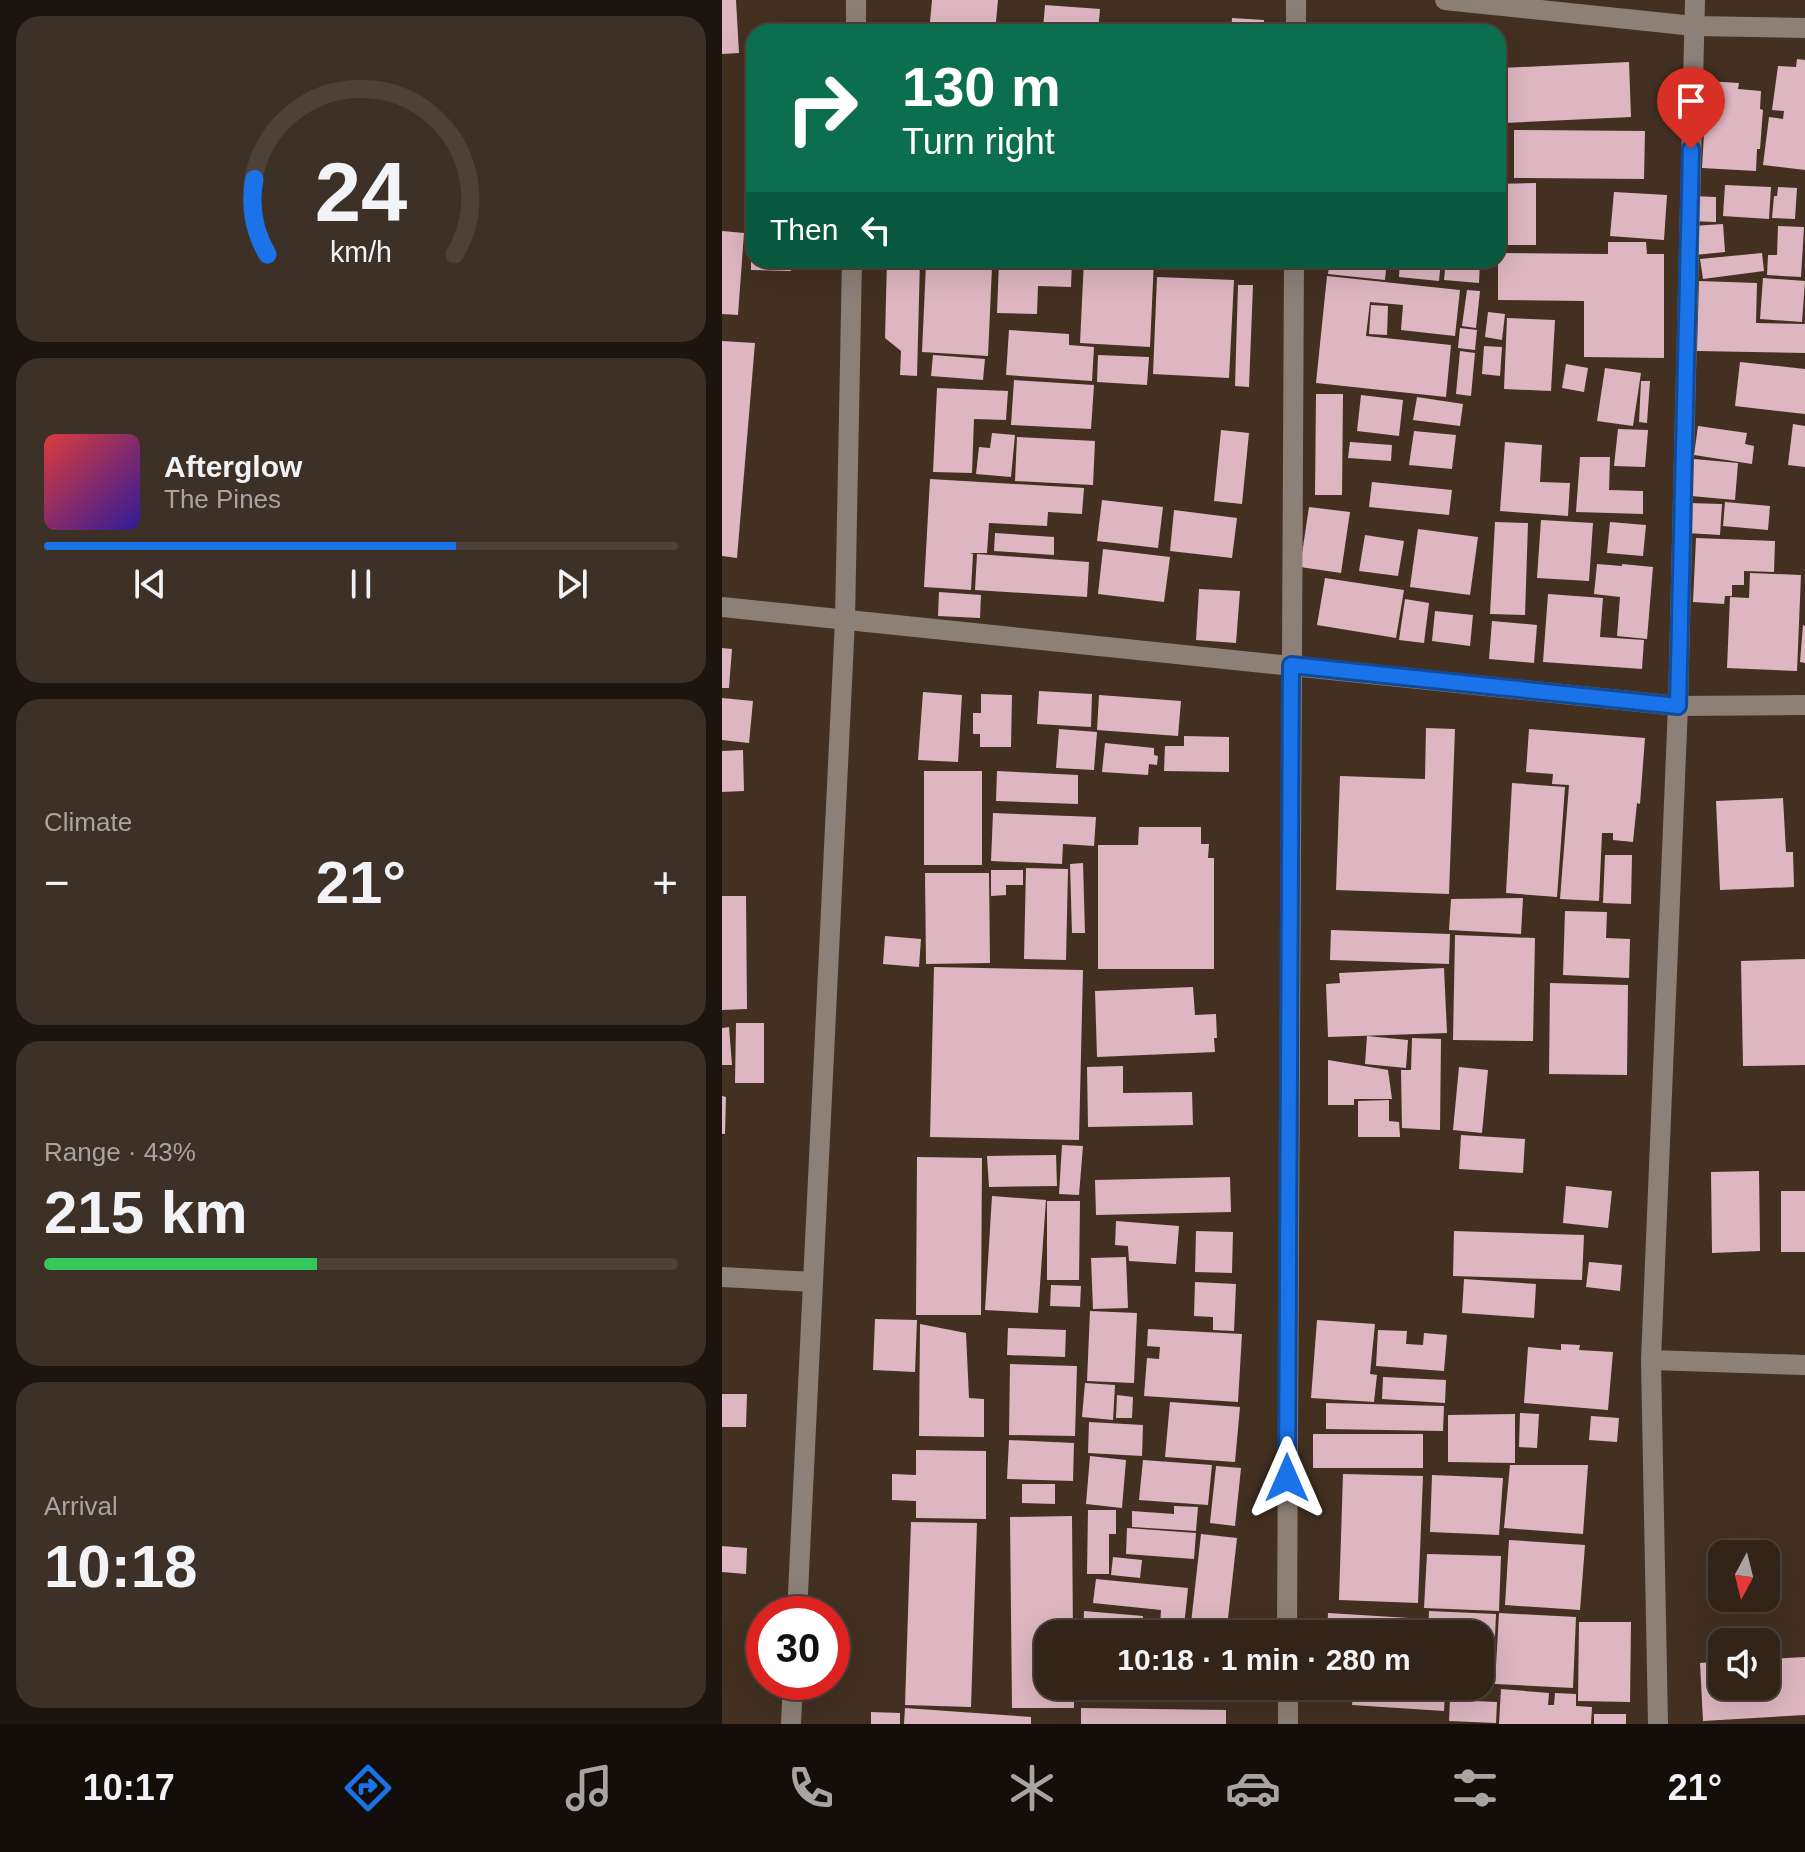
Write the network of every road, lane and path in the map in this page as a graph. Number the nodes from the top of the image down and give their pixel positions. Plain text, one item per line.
1 (856, 0) edge
2 (1296, 0) edge
3 (1445, 0) edge
4 (1695, 0) edge
5 (856, 24) edge
6 (1296, 24) edge
7 (1694, 26) junction
8 (1805, 28) edge
9 (852, 268) edge
10 (1294, 268) edge
11 (722, 607) edge
12 (845, 620) junction
13 (1291, 665) junction
14 (1805, 705) edge
15 (1678, 706) junction
16 (722, 1277) edge
17 (813, 1282) junction
18 (1651, 1360) junction
19 (1805, 1365) edge
20 (798, 1596) edge
21 (1287, 1620) edge
22 (792, 1700) edge
23 (1288, 1700) edge
24 (791, 1724) edge
25 (1288, 1724) edge
26 (1658, 1724) edge

1 - 5 street
2 - 6 street
3 - 7 street
4 - 7 street
7 - 8 street
7 - 15 street
9 - 12 street
10 - 13 street
11 - 12 street
12 - 13 street
12 - 17 street
13 - 15 street
13 - 21 street
14 - 15 street
15 - 18 street
16 - 17 street
17 - 20 street
18 - 19 street
18 - 26 street
22 - 24 street
23 - 25 street

